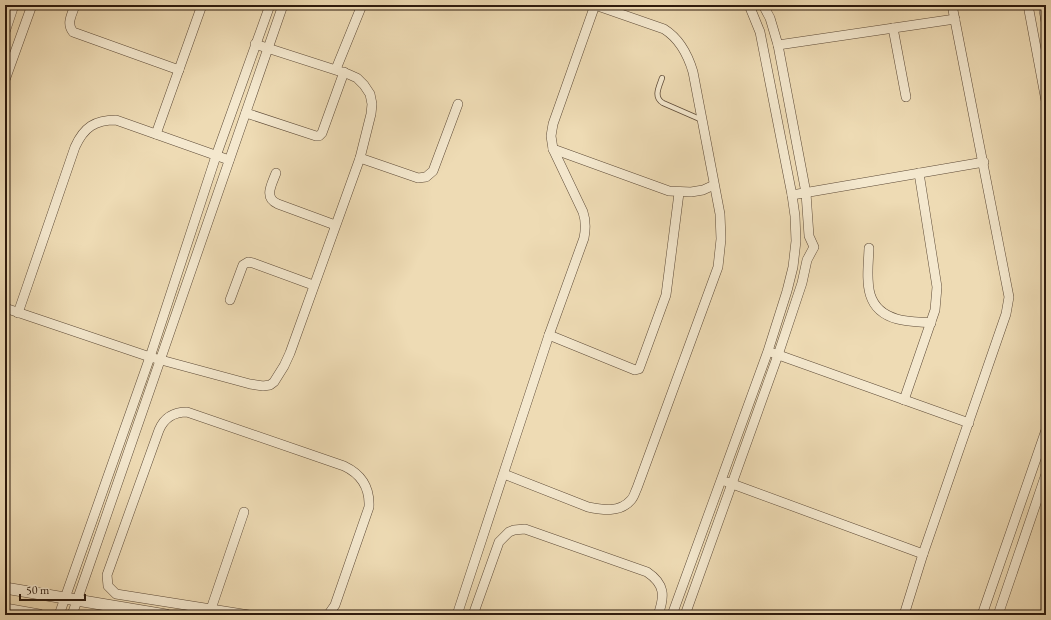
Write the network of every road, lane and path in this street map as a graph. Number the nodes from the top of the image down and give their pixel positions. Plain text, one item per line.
1 (14, 5) edge
2 (32, 5) edge
3 (75, 5) edge
4 (202, 5) edge
5 (270, 5) edge
6 (283, 5) edge
7 (362, 5) edge
8 (595, 5) edge
9 (749, 5) edge
10 (763, 5) edge
11 (952, 5) edge
12 (1028, 5) edge
13 (1043, 5) edge
14 (955, 19) junction
15 (1046, 22) edge
16 (893, 28) junction
17 (5, 32) edge
18 (256, 44) junction
19 (778, 45) junction
20 (269, 48) junction
21 (179, 70) junction
22 (340, 70) junction
23 (662, 78) dead end
24 (5, 80) edge
25 (906, 97) dead end
26 (1046, 101) edge
27 (458, 104) dead end
28 (246, 114) junction
29 (702, 120) junction
30 (156, 134) junction
31 (553, 149) junction
32 (216, 156) junction
33 (360, 158) junction
34 (229, 160) junction
35 (984, 162) junction
36 (276, 172) dead end
37 (919, 173) junction
38 (714, 185) junction
39 (680, 193) junction
40 (806, 193) junction
41 (792, 195) junction
42 (334, 225) junction
43 (869, 248) dead end
44 (313, 285) junction
45 (230, 300) dead end
46 (5, 308) edge
47 (18, 313) junction
48 (931, 323) junction
49 (548, 335) junction
50 (768, 351) junction
51 (778, 355) junction
52 (150, 357) junction
53 (160, 360) junction
54 (904, 400) junction
55 (969, 423) junction
56 (1046, 430) edge
57 (504, 474) junction
58 (1046, 474) edge
59 (721, 480) junction
60 (732, 484) junction
61 (244, 512) dead end
62 (81, 554) junction
63 (923, 554) junction
64 (92, 558) junction
65 (5, 588) edge
66 (64, 599) junction
67 (77, 600) junction
68 (5, 609) edge
69 (209, 611) edge
70 (675, 614) edge
71 (39, 615) edge
72 (59, 615) edge
73 (72, 615) edge
74 (166, 615) edge
75 (248, 615) edge
76 (328, 615) edge
77 (457, 615) edge
78 (473, 615) edge
79 (658, 615) edge
80 (685, 615) edge
81 (904, 615) edge
82 (982, 615) edge
83 (998, 615) edge

1 - 17 street
2 - 24 street
3 - 21 street
4 - 21 street
5 - 18 street
6 - 20 street
7 - 22 street
8 - 29 street
8 - 31 street
9 - 41 street
10 - 19 street
11 - 14 street
12 - 26 street
13 - 15 street
14 - 16 street
14 - 35 street
16 - 19 street
16 - 25 street
18 - 20 street
18 - 32 street
19 - 40 street
20 - 22 street
20 - 28 street
21 - 30 street
22 - 28 street
22 - 33 street
23 - 29 lane
27 - 33 street
28 - 34 street
29 - 38 street
30 - 32 street
30 - 47 street
31 - 39 street
31 - 49 street
32 - 34 street
32 - 52 street
33 - 42 street
34 - 53 street
35 - 37 street
35 - 55 street
36 - 42 street
37 - 40 street
37 - 48 street
38 - 39 street
38 - 57 street
39 - 49 street
40 - 41 street
40 - 51 street
41 - 50 street
42 - 44 street
43 - 48 street
44 - 45 street
44 - 53 street
46 - 47 street
47 - 52 street
48 - 54 street
49 - 57 street
50 - 51 street
50 - 59 street
51 - 54 street
51 - 60 street
52 - 53 street
52 - 62 street
53 - 64 street
54 - 55 street
55 - 63 street
56 - 82 street
57 - 77 street
58 - 83 street
59 - 60 street
59 - 70 street
60 - 63 street
60 - 80 street
61 - 69 street
62 - 64 street
62 - 66 street
63 - 81 street
64 - 67 street
65 - 66 street
66 - 67 street
66 - 72 street
67 - 73 street
67 - 74 street
68 - 71 street
69 - 75 street
69 - 76 street
78 - 79 street

